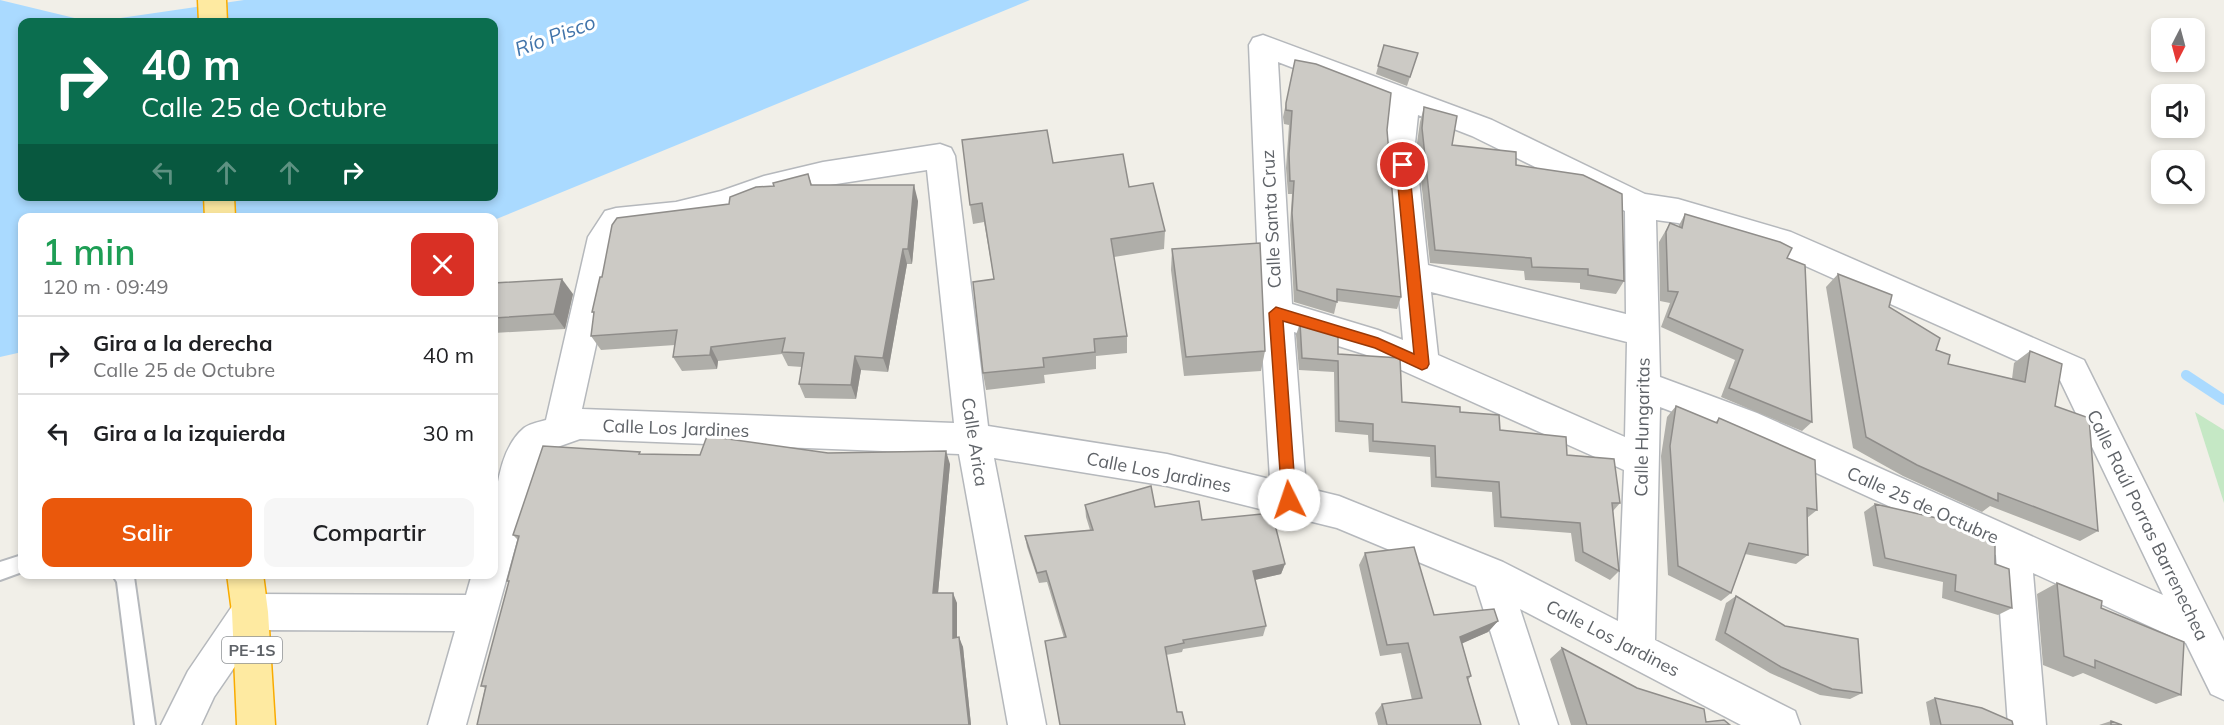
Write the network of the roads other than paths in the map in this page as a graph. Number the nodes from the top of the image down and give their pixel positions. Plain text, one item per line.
1 (212, 0) edge
2 (213, 18) edge
3 (1405, 99) junction
4 (1640, 205) junction
5 (1413, 274) junction
6 (1276, 313) junction
7 (1642, 332) junction
8 (1422, 364) junction
9 (1644, 386) junction
10 (560, 431) junction
11 (973, 439) junction
12 (1641, 461) junction
13 (1289, 500) junction
14 (2013, 546) junction
15 (498, 548) edge
16 (18, 565) edge
17 (0, 571) edge
18 (1490, 574) junction
19 (125, 579) edge
20 (246, 579) edge
21 (489, 579) edge
22 (250, 612) junction
23 (479, 613) junction
24 (2199, 630) junction
25 (1636, 650) junction
26 (2224, 681) edge
27 (145, 725) edge
28 (180, 725) edge
29 (256, 725) edge
30 (447, 725) edge
31 (1027, 725) edge
32 (1539, 725) edge
33 (1781, 725) edge
34 (2027, 725) edge

1 - 2 highway
3 - 4 street
3 - 5 street
3 - 6 street, Calle Santa Cruz
4 - 7 street, Calle Hungaritas
4 - 24 street, Calle Raúl Porras Barrenechea
5 - 7 street
5 - 8 street
6 - 8 street
6 - 13 street, Calle Santa Cruz
7 - 9 street, Calle Hungaritas
8 - 12 street
9 - 12 street, Calle Hungaritas
9 - 14 street, Calle 25 de Octubre
10 - 11 street, Calle Los Jardines
10 - 11 street, Calle Arica
10 - 15 street, Calle Los Jardines
11 - 13 street, Calle Los Jardines
11 - 31 street, Calle Arica
12 - 25 street, Calle Hungaritas
13 - 18 street, Calle Los Jardines
14 - 24 street, Calle 25 de Octubre
14 - 34 street
16 - 17 lane
18 - 25 street, Calle Los Jardines
18 - 32 street
19 - 27 lane
20 - 22 highway, PE-1S
21 - 23 street
22 - 23 street
22 - 28 street
22 - 29 highway, PE-1S
23 - 30 street
24 - 26 street, Calle Raúl Porras Barrenechea
25 - 33 street, Calle Los Jardines

